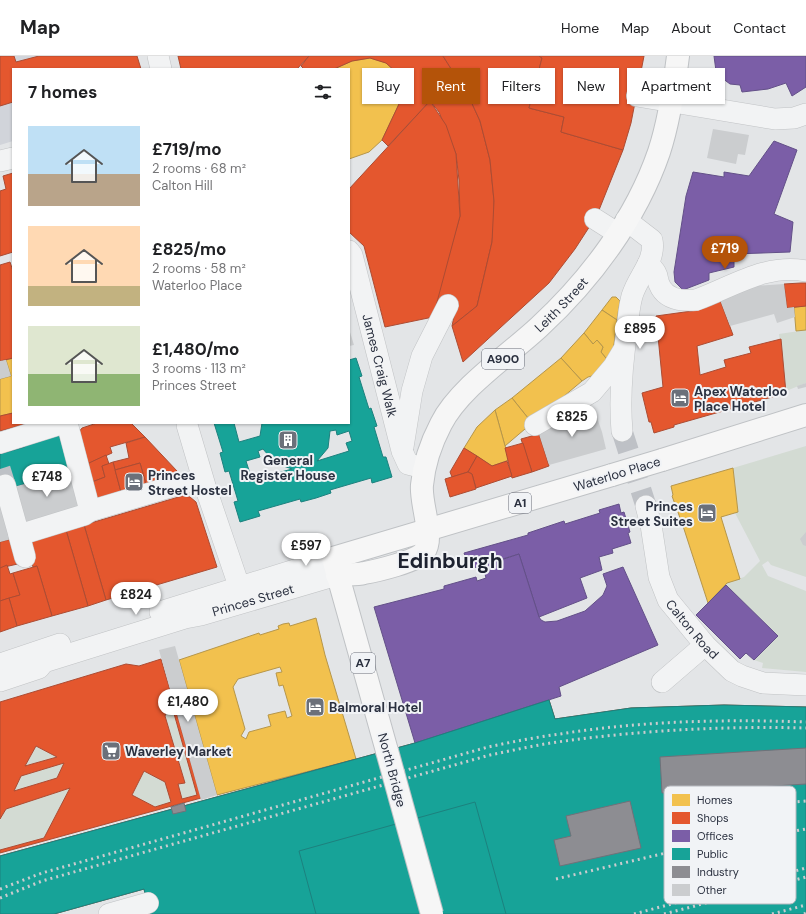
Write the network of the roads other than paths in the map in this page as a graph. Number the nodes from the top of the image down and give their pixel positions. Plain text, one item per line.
1 (158, 56) edge
2 (678, 56) edge
3 (162, 68) edge
4 (676, 68) edge
5 (671, 104) edge
6 (676, 104) edge
7 (806, 114) edge
8 (12, 158) edge
9 (0, 161) edge
10 (595, 219) dead end
11 (622, 226) junction
12 (350, 252) edge
13 (648, 264) junction
14 (806, 271) edge
15 (448, 305) dead end
16 (624, 349) junction
17 (806, 415) edge
18 (62, 424) edge
19 (65, 424) edge
20 (188, 425) dead end
21 (535, 425) dead end
22 (622, 431) tunnel mouth
23 (0, 443) edge
24 (402, 451) junction
25 (424, 468) junction
26 (5, 485) tunnel mouth
27 (206, 489) junction
28 (422, 500) junction
29 (646, 506) tunnel mouth
30 (90, 511) junction
31 (427, 530) junction
32 (19, 535) junction
33 (400, 538) junction
34 (25, 557) dead end
35 (335, 566) junction
36 (239, 586) junction
37 (705, 645) junction
38 (0, 664) edge
39 (0, 681) edge
40 (662, 682) dead end
41 (806, 686) edge
42 (148, 903) dead end
43 (109, 914) edge
44 (432, 914) edge

1 - 3 street
2 - 4 main road, Leith Street / A900
5 - 11 main road, Leith Street / A900
6 - 7 street
8 - 9 street
10 - 11 street
11 - 13 street
11 - 25 main road, Leith Street / A900
12 - 24 street, James Craig Walk
13 - 14 street
13 - 16 street
15 - 24 street
16 - 21 street
16 - 22 street
17 - 31 main road, Waterloo Place / A1, bridge
18 - 23 street
19 - 30 street
20 - 27 street
24 - 25 street, James Craig Walk
25 - 28 main road, Leith Street / A900
26 - 32 street
27 - 30 street
27 - 36 street
28 - 31 main road, Leith Street / A900
28 - 33 main road, A900
29 - 37 street, Calton Road
30 - 32 street
31 - 33 main road, Princes Street
31 - 35 main road, Princes Street
32 - 34 street
33 - 35 main road, Princes Street
35 - 36 street, Princes Street
35 - 39 street, Princes Street
35 - 44 main road, North Bridge / A7, bridge
36 - 38 street, Princes Street
37 - 40 street
37 - 41 street, Calton Road
42 - 43 street

